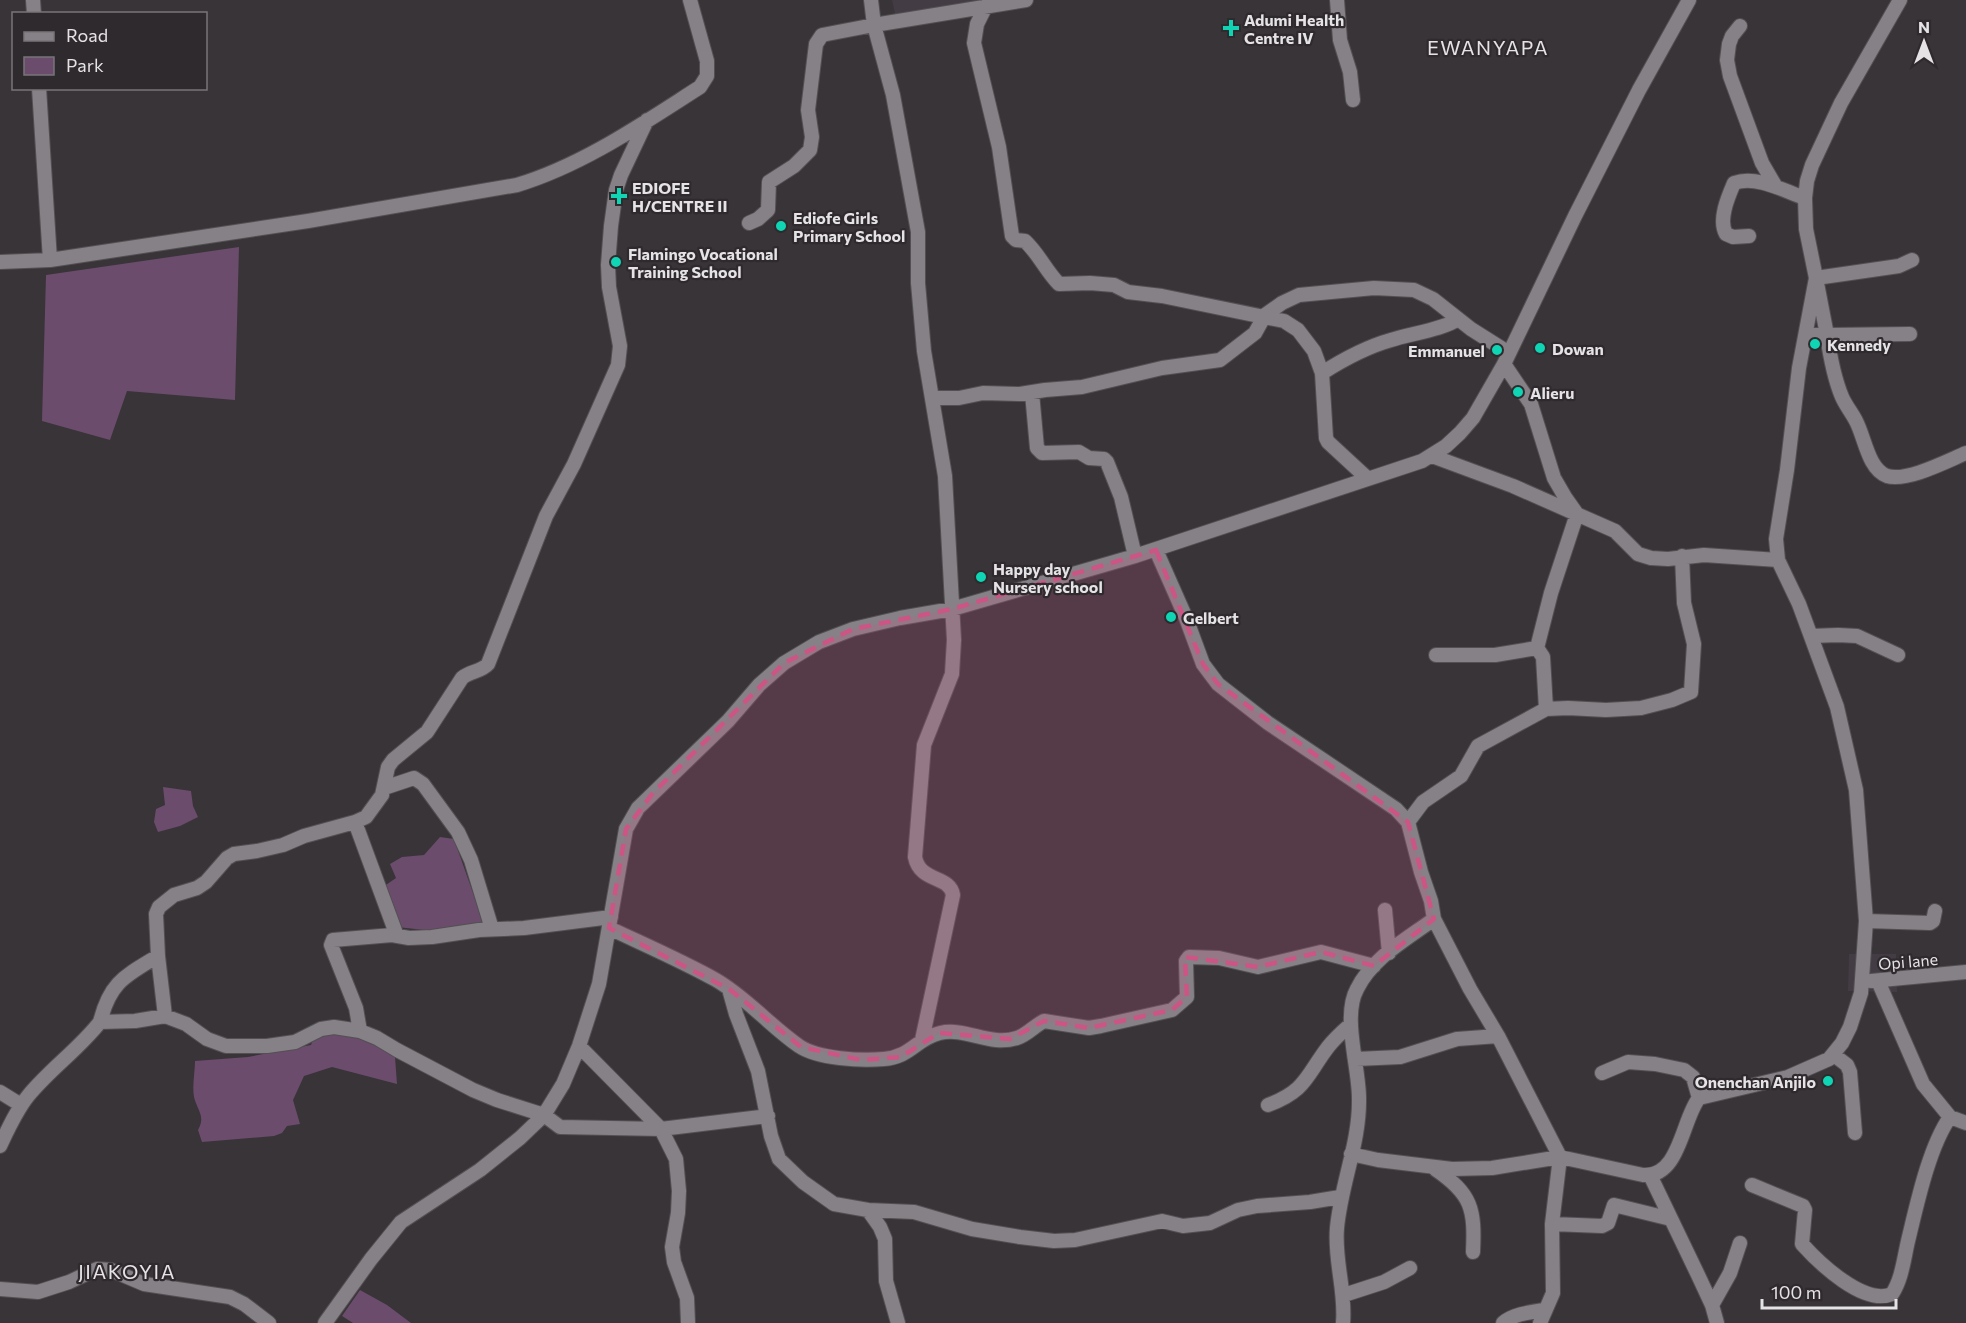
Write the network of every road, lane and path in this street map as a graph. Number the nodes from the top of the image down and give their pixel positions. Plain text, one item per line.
1 (690, 0) edge
2 (871, 0) edge
3 (1026, 0) edge
4 (1337, 0) edge
5 (1689, 0) edge
6 (1900, 0) edge
7 (986, 6) junction
8 (874, 25) junction
9 (1740, 26) dead end
10 (39, 90) edge
11 (1353, 100) dead end
12 (647, 120) junction
13 (1776, 187) junction
14 (1805, 198) junction
15 (749, 223) dead end
16 (1749, 236) dead end
17 (50, 260) junction
18 (1912, 260) dead end
19 (0, 262) edge
20 (1816, 278) junction
21 (1265, 315) junction
22 (1458, 319) junction
23 (1910, 334) dead end
24 (1806, 335) junction
25 (1827, 335) junction
26 (1507, 358) junction
27 (1322, 373) junction
28 (1032, 393) junction
29 (932, 398) junction
30 (1966, 453) edge
31 (1432, 456) junction
32 (1367, 478) junction
33 (1577, 514) junction
34 (1156, 550) junction
35 (1135, 556) junction
36 (1682, 556) junction
37 (1778, 560) junction
38 (952, 609) junction
39 (1811, 636) junction
40 (1537, 648) junction
41 (1436, 655) dead end
42 (1898, 655) dead end
43 (1546, 709) junction
44 (384, 788) junction
45 (355, 822) junction
46 (1408, 822) junction
47 (1385, 910) dead end
48 (1935, 911) dead end
49 (1434, 919) junction
50 (1866, 921) junction
51 (610, 923) junction
52 (492, 929) junction
53 (397, 936) junction
54 (1389, 953) junction
55 (158, 956) junction
56 (1374, 966) junction
57 (1961, 973) edge
58 (1878, 981) junction
59 (1863, 982) junction
60 (729, 989) junction
61 (165, 1016) junction
62 (100, 1022) junction
63 (1351, 1024) junction
64 (360, 1031) junction
65 (1498, 1036) junction
66 (922, 1040) junction
67 (579, 1046) junction
68 (1834, 1055) junction
69 (1356, 1059) junction
70 (1602, 1073) dead end
71 (0, 1092) edge
72 (1699, 1098) junction
73 (21, 1105) junction
74 (1268, 1105) dead end
75 (544, 1115) junction
76 (768, 1116) junction
77 (1950, 1117) junction
78 (1966, 1123) edge
79 (661, 1129) junction
80 (1855, 1133) dead end
81 (0, 1146) edge
82 (1351, 1154) junction
83 (1560, 1157) junction
84 (1433, 1168) junction
85 (1650, 1175) junction
86 (1752, 1185) dead end
87 (1340, 1197) junction
88 (868, 1210) junction
89 (1671, 1219) junction
90 (1552, 1224) junction
91 (1740, 1243) dead end
92 (1473, 1252) dead end
93 (1410, 1268) dead end
94 (0, 1289) edge
95 (1344, 1294) junction
96 (1712, 1305) junction
97 (1542, 1317) edge
98 (269, 1323) edge
99 (325, 1323) edge
100 (688, 1323) edge
101 (898, 1323) edge
102 (1343, 1323) edge
103 (1503, 1323) edge
104 (1717, 1323) edge

1 - 12 street
2 - 8 street
3 - 7 street
4 - 11 street
5 - 26 street
6 - 14 street
7 - 8 street
7 - 21 street
8 - 15 street
8 - 29 street
9 - 13 street
10 - 17 street
12 - 17 street
12 - 44 street
13 - 14 street
13 - 16 street
14 - 20 street
17 - 19 street
18 - 20 street
20 - 24 street
20 - 25 street
21 - 22 street
21 - 27 street
21 - 28 street
22 - 26 street
22 - 27 street
23 - 25 street
24 - 25 street
24 - 37 street
25 - 30 street
26 - 31 street
26 - 33 street
27 - 32 street
28 - 29 street
28 - 35 street
29 - 38 street
31 - 32 street
31 - 33 street
32 - 34 street
33 - 36 street
33 - 40 street
34 - 35 street
34 - 46 street
35 - 38 street
36 - 37 street
36 - 43 street
37 - 39 street
38 - 51 street
38 - 66 street
39 - 42 street
39 - 50 street
40 - 41 street
40 - 43 street
43 - 46 street
44 - 45 street
44 - 52 street
45 - 53 street
45 - 55 street
46 - 49 street
47 - 54 street
48 - 50 street
49 - 54 street
49 - 65 street
50 - 59 street
51 - 52 street
51 - 60 street
51 - 67 street
52 - 53 street
53 - 64 street
54 - 56 street
55 - 61 street
55 - 62 street
56 - 63 street
56 - 66 street
57 - 58 street, Opi lane
58 - 59 street, Opi lane
58 - 77 street
59 - 68 street
60 - 66 street
60 - 76 street
61 - 62 street
61 - 64 street
62 - 73 street
63 - 69 street
63 - 74 street
64 - 75 street
65 - 69 street
65 - 83 street
67 - 75 street
67 - 79 street
68 - 72 street
68 - 80 street
69 - 82 street
70 - 72 street
71 - 73 street
72 - 85 street
73 - 81 street
75 - 79 street
75 - 99 street
76 - 79 street
76 - 88 street
77 - 78 street
77 - 86 street
79 - 100 street
82 - 84 street
82 - 87 street
83 - 84 street
83 - 85 street
83 - 90 street
84 - 92 street
85 - 89 street
87 - 88 street
87 - 95 street
88 - 101 street
89 - 90 street
89 - 96 street
90 - 97 street
91 - 96 street
93 - 95 street
94 - 98 street
95 - 102 street
96 - 104 street
97 - 103 street

